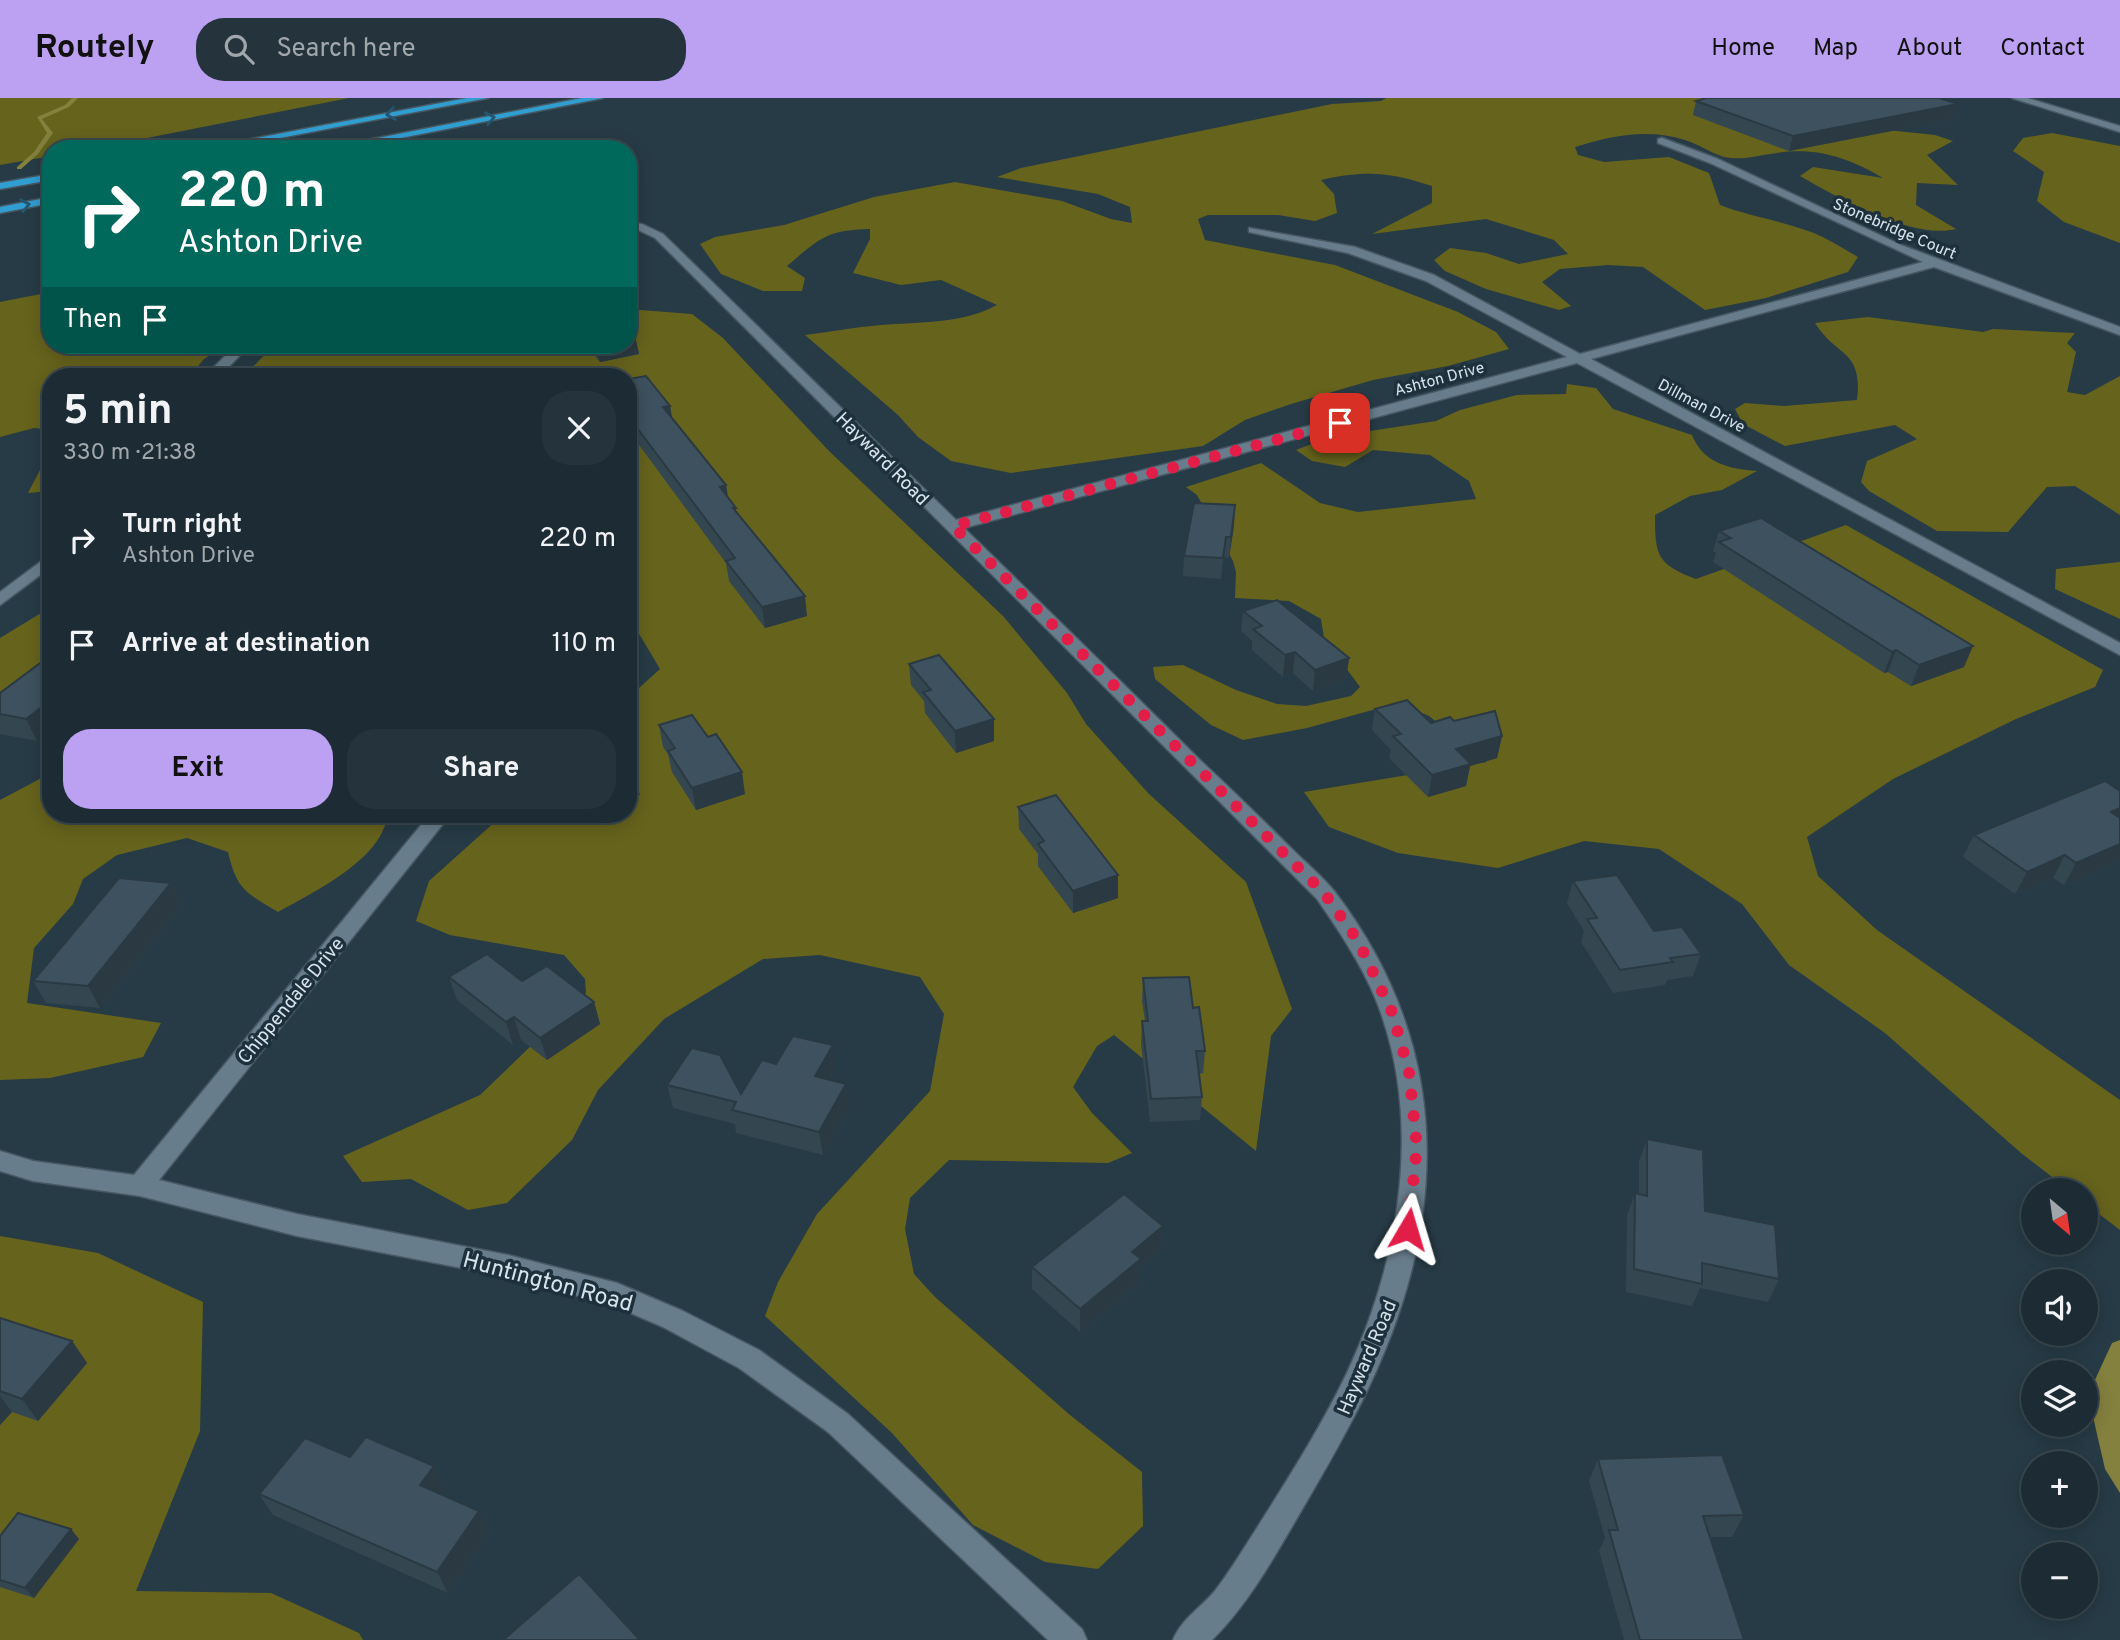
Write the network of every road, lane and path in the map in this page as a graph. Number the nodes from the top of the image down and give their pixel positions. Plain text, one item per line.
1 (483, 98) edge
2 (598, 98) edge
3 (2017, 98) edge
4 (2120, 129) edge
5 (253, 140) edge
6 (375, 140) edge
7 (1662, 141) dead end
8 (42, 179) edge
9 (0, 186) edge
10 (42, 202) edge
11 (0, 210) edge
12 (637, 228) edge
13 (1252, 230) dead end
14 (1934, 263) junction
15 (2120, 331) edge
16 (234, 354) edge
17 (1579, 359) junction
18 (220, 368) edge
19 (953, 526) junction
20 (42, 566) edge
21 (0, 600) edge
22 (2120, 650) edge
23 (434, 823) edge
24 (0, 1161) edge
25 (139, 1186) junction
26 (1071, 1640) edge
27 (1189, 1640) edge

1 -> 5 highway
6 -> 2 highway
3 - 4 street
7 - 14 street, Stonebridge Court
8 - 9 highway
11 -> 10 highway
12 - 19 street, Hayward Road
13 - 17 street, Dillman Drive
14 - 15 street, Stonebridge Court
14 - 17 street, Ashton Drive
16 - 18 street
17 - 19 street, Ashton Drive
17 - 22 street, Dillman Drive
19 - 27 street, Hayward Road
20 - 21 street
23 - 25 street, Chippendale Drive
24 - 25 street, Huntington Road
25 - 26 street, Huntington Road

